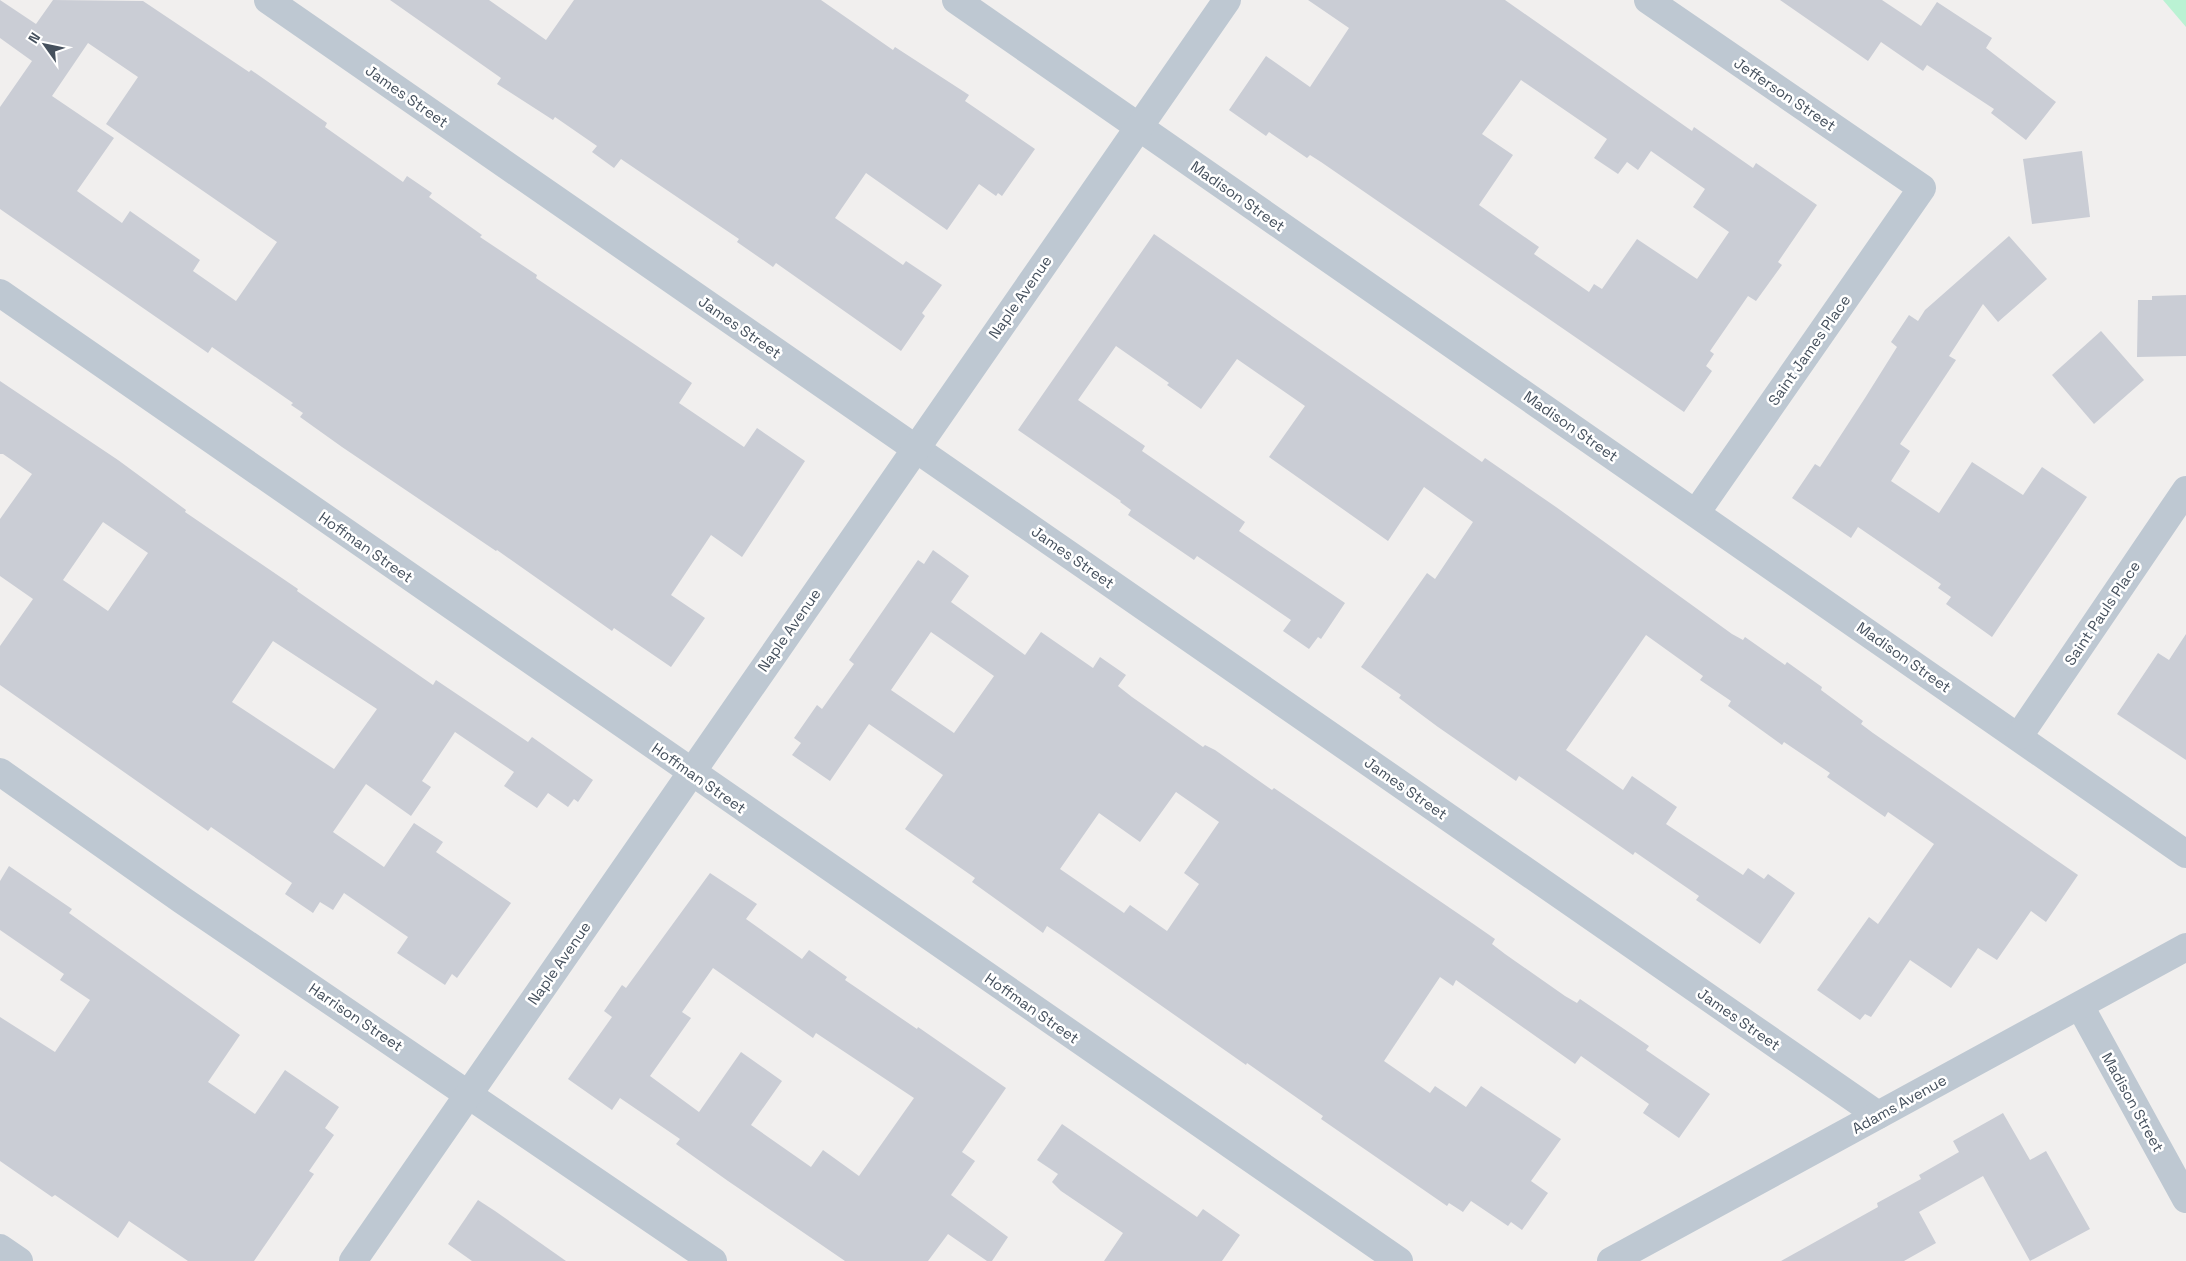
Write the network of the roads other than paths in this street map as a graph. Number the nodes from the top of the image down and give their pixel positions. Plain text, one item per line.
1 (268, 0) edge
2 (956, 0) edge
3 (1227, 0) edge
4 (1648, 0) edge
5 (1138, 127) junction
6 (1922, 188) joint
7 (0, 293) edge
8 (916, 448) junction
9 (2186, 490) edge
10 (1696, 513) junction
11 (2019, 736) junction
12 (0, 772) edge
13 (690, 772) junction
14 (2186, 854) edge
15 (2186, 947) edge
16 (2080, 1006) junction
17 (469, 1094) junction
18 (1878, 1115) junction
19 (2186, 1199) edge
20 (0, 1248) edge
21 (19, 1261) edge
22 (353, 1261) edge
23 (713, 1261) edge
24 (1399, 1261) edge
25 (1611, 1261) edge

1 - 8 street, James Street
2 - 5 street, Madison Street
3 - 5 street, Naple Avenue
4 - 6 street, Jefferson Street
5 - 8 street, Naple Avenue
5 - 10 street, Madison Street
6 - 10 street, Saint James Place
7 - 13 street, Hoffman Street
8 - 13 street, Naple Avenue
8 - 18 street, James Street
9 - 11 street, Saint Pauls Place
10 - 11 street, Madison Street
11 - 14 street, Madison Street
12 - 17 street, Harrison Street
13 - 17 street, Naple Avenue
13 - 24 street, Hoffman Street
15 - 16 street, Adams Avenue
16 - 18 street, Adams Avenue
16 - 19 street, Madison Street
17 - 22 street, Naple Avenue
17 - 23 street, Harrison Street
18 - 25 street, Adams Avenue
20 - 21 street

